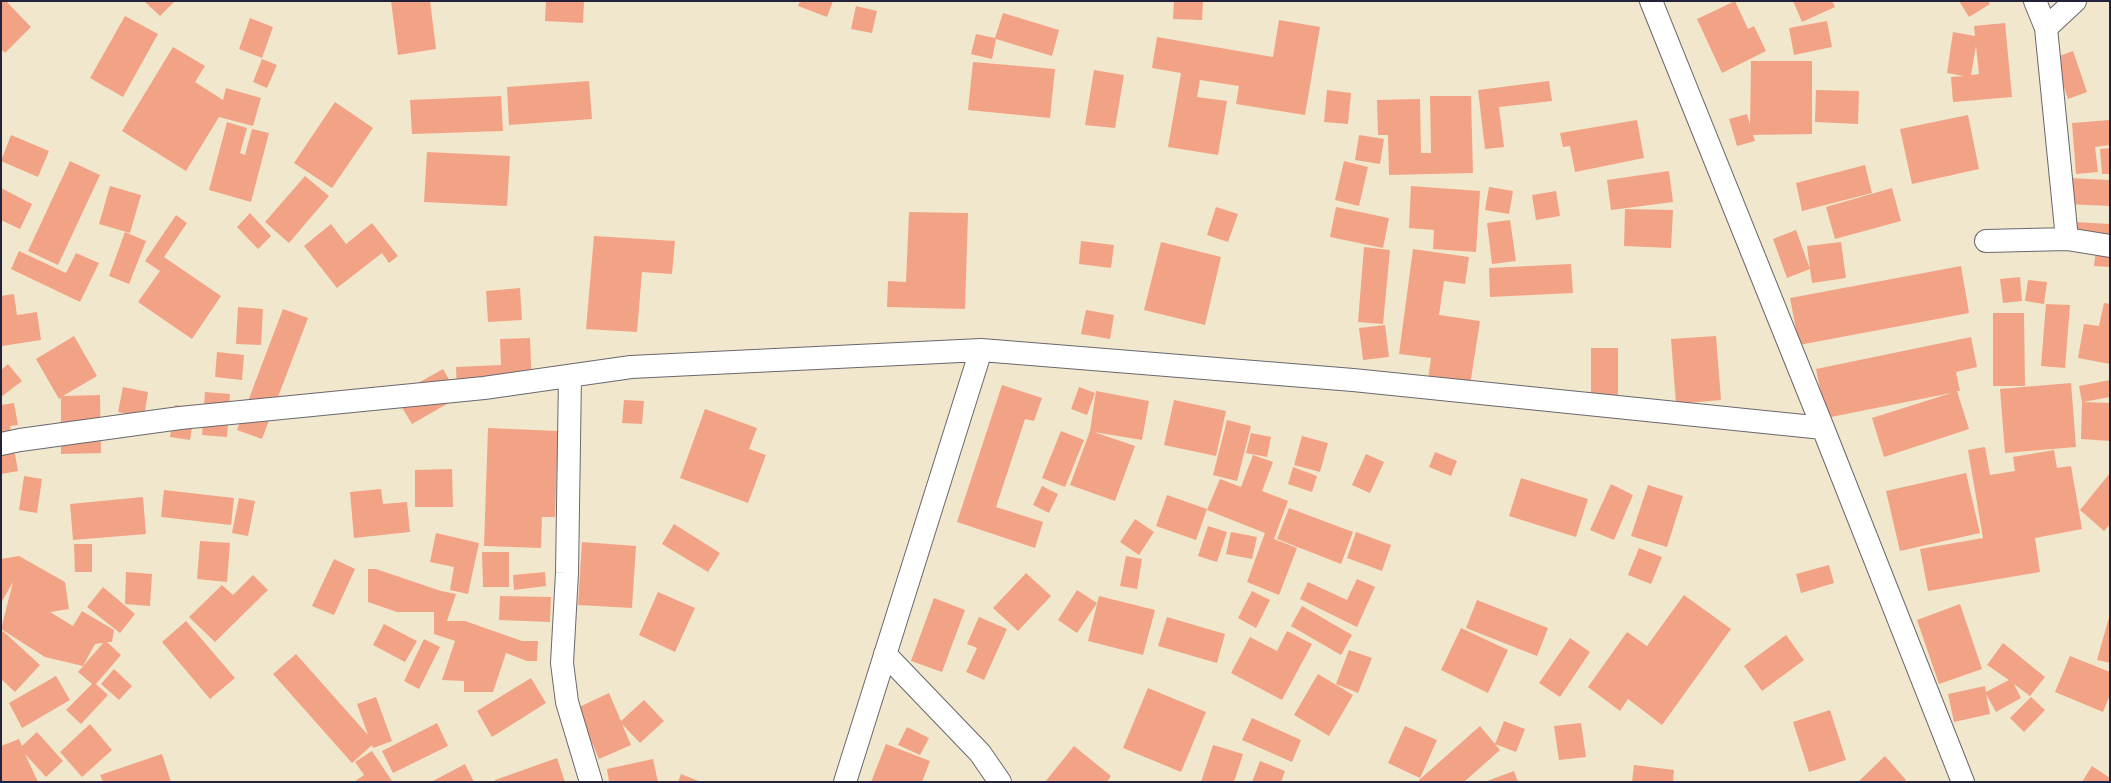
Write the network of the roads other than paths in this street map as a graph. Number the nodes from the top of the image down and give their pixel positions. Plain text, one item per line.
1 (1651, 1) edge
2 (2035, 1) edge
3 (2075, 1) edge
4 (2046, 28) junction
5 (2067, 239) junction
6 (1986, 241) dead end
7 (2110, 246) edge
8 (981, 350) junction
9 (570, 376) junction
10 (1823, 428) junction
11 (1, 444) edge
12 (885, 654) junction
13 (591, 782) edge
14 (845, 782) edge
15 (1000, 782) edge
16 (1963, 782) edge

1 - 10 street
2 - 4 street
3 - 4 street
4 - 5 street
5 - 6 street
5 - 7 street
8 - 9 street
8 - 10 street
8 - 12 street
9 - 11 street
9 - 13 street
10 - 16 street
12 - 14 street
12 - 15 street

